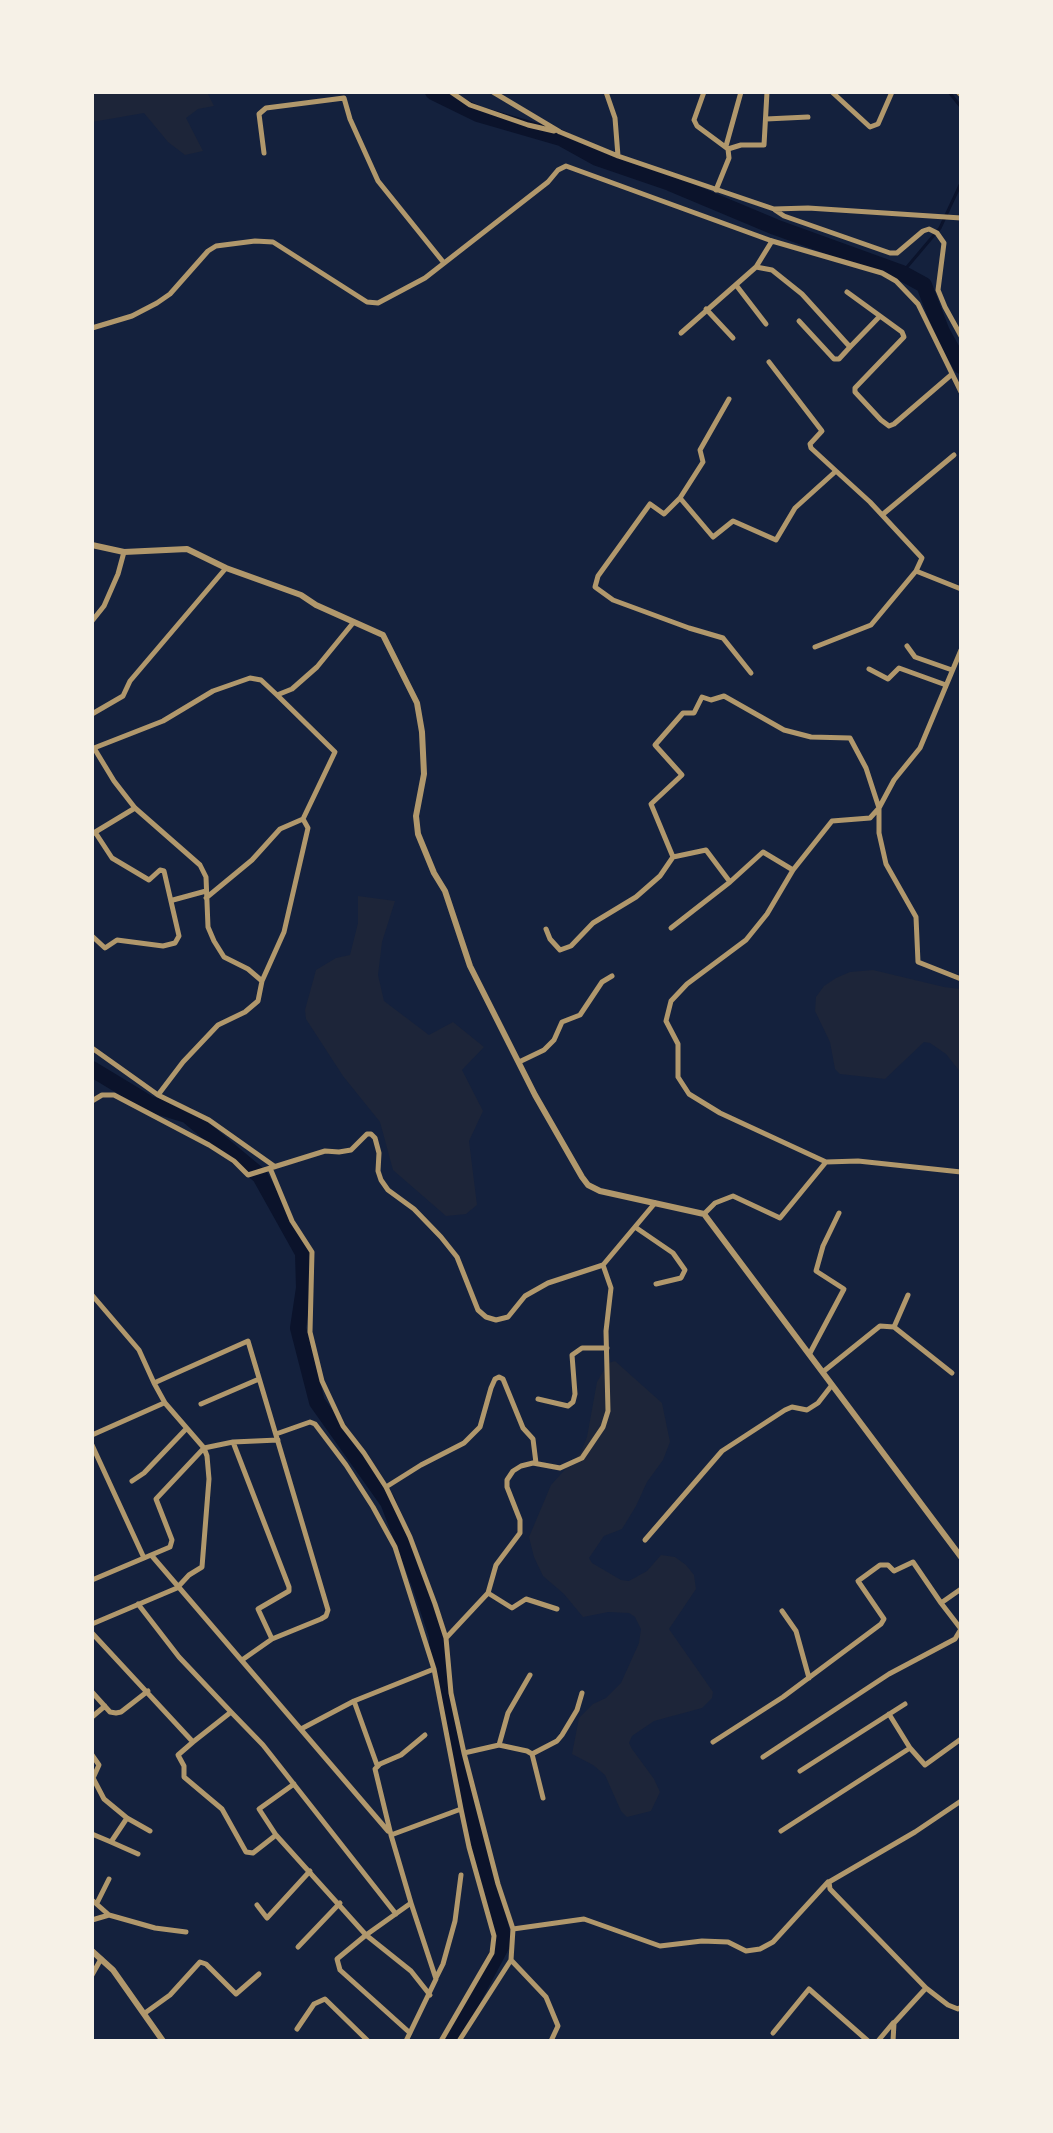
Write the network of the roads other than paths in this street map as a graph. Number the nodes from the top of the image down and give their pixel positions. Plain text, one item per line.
1 (451, 92) edge
2 (493, 92) edge
3 (606, 92) edge
4 (704, 92) edge
5 (741, 92) edge
6 (767, 92) edge
7 (832, 92) edge
8 (892, 92) edge
9 (808, 117) dead end
10 (766, 119) junction
11 (560, 132) junction
12 (727, 147) junction
13 (264, 153) dead end
14 (618, 156) junction
15 (716, 190) junction
16 (774, 209) junction
17 (961, 218) edge
18 (772, 241) junction
19 (444, 263) junction
20 (756, 267) junction
21 (736, 285) junction
22 (847, 292) dead end
23 (706, 309) junction
24 (880, 316) junction
25 (799, 321) dead end
26 (766, 324) dead end
27 (92, 328) edge
28 (681, 333) dead end
29 (961, 336) edge
30 (733, 338) dead end
31 (850, 347) junction
32 (769, 362) dead end
33 (951, 375) junction
34 (961, 392) edge
35 (729, 399) dead end
36 (954, 455) dead end
37 (836, 471) junction
38 (680, 498) junction
39 (882, 515) junction
40 (92, 545) edge
41 (124, 552) junction
42 (226, 568) junction
43 (916, 571) junction
44 (961, 589) edge
45 (93, 617) edge
46 (353, 623) junction
47 (907, 646) dead end
48 (815, 647) dead end
49 (961, 650) edge
50 (869, 669) dead end
51 (952, 670) junction
52 (751, 673) dead end
53 (946, 685) junction
54 (277, 695) junction
55 (92, 714) edge
56 (93, 747) edge
57 (135, 808) junction
58 (879, 808) junction
59 (303, 819) junction
60 (94, 833) edge
61 (673, 857) junction
62 (793, 870) junction
63 (730, 882) junction
64 (206, 894) junction
65 (173, 900) junction
66 (671, 928) dead end
67 (546, 929) dead end
68 (92, 936) edge
69 (612, 976) dead end
70 (961, 979) edge
71 (262, 981) junction
72 (92, 1048) edge
73 (519, 1062) junction
74 (158, 1095) junction
75 (92, 1101) edge
76 (826, 1162) junction
77 (272, 1167) junction
78 (961, 1172) edge
79 (655, 1203) junction
80 (839, 1213) dead end
81 (704, 1214) junction
82 (635, 1227) junction
83 (603, 1265) junction
84 (656, 1284) dead end
85 (92, 1295) edge
86 (908, 1295) dead end
87 (894, 1327) junction
88 (607, 1348) junction
89 (810, 1353) junction
90 (824, 1371) junction
91 (952, 1373) dead end
92 (259, 1379) junction
93 (154, 1383) junction
94 (833, 1384) junction
95 (538, 1399) dead end
96 (165, 1403) junction
97 (201, 1404) dead end
98 (186, 1429) junction
99 (92, 1435) edge
100 (277, 1437) junction
101 (233, 1442) junction
102 (92, 1445) edge
103 (204, 1448) junction
104 (536, 1463) junction
105 (132, 1481) dead end
106 (386, 1487) junction
107 (645, 1540) dead end
108 (152, 1556) junction
109 (961, 1557) edge
110 (144, 1558) junction
111 (92, 1580) edge
112 (177, 1588) junction
113 (961, 1589) edge
114 (488, 1593) junction
115 (941, 1603) junction
116 (138, 1604) junction
117 (557, 1609) dead end
118 (782, 1611) dead end
119 (92, 1624) edge
120 (92, 1633) edge
121 (446, 1638) junction
122 (272, 1639) junction
123 (242, 1660) junction
124 (434, 1669) junction
125 (530, 1675) dead end
126 (809, 1678) junction
127 (148, 1691) junction
128 (92, 1692) edge
129 (582, 1693) dead end
130 (354, 1701) junction
131 (905, 1704) dead end
132 (105, 1706) junction
133 (231, 1712) junction
134 (889, 1714) junction
135 (92, 1717) edge
136 (301, 1729) junction
137 (425, 1735) dead end
138 (961, 1739) edge
139 (193, 1742) junction
140 (713, 1742) dead end
141 (499, 1745) junction
142 (910, 1748) junction
143 (464, 1753) junction
144 (532, 1754) junction
145 (92, 1755) edge
146 (763, 1757) dead end
147 (377, 1765) junction
148 (800, 1771) dead end
149 (294, 1784) junction
150 (543, 1798) dead end
151 (961, 1801) edge
152 (461, 1809) junction
153 (127, 1818) junction
154 (150, 1831) dead end
155 (781, 1831) dead end
156 (92, 1834) edge
157 (276, 1835) junction
158 (391, 1835) junction
159 (111, 1842) junction
160 (138, 1854) dead end
161 (310, 1871) junction
162 (461, 1875) dead end
163 (109, 1879) dead end
164 (829, 1882) junction
165 (94, 1902) edge
166 (340, 1903) junction
167 (411, 1903) junction
168 (257, 1905) dead end
169 (396, 1914) junction
170 (109, 1915) junction
171 (92, 1920) edge
172 (513, 1929) junction
173 (186, 1932) dead end
174 (366, 1935) junction
175 (298, 1947) dead end
176 (92, 1951) edge
177 (101, 1959) junction
178 (511, 1960) junction
179 (259, 1974) dead end
180 (92, 1975) edge
181 (436, 1979) junction
182 (926, 1988) junction
183 (430, 1995) junction
184 (961, 2007) edge
185 (145, 2013) junction
186 (894, 2023) junction
187 (297, 2029) dead end
188 (410, 2033) junction
189 (773, 2033) dead end
190 (163, 2041) edge
191 (368, 2041) edge
192 (406, 2041) edge
193 (441, 2041) edge
194 (459, 2041) edge
195 (551, 2041) edge
196 (867, 2041) edge
197 (878, 2041) edge
198 (893, 2041) edge

1 - 11 street
2 - 11 street
3 - 14 street
4 - 12 street
5 - 12 street
6 - 10 street
7 - 8 street
9 - 10 street
10 - 12 street
11 - 14 street
12 - 15 street
13 - 19 street
14 - 15 street
15 - 16 street
16 - 17 street
16 - 29 street
18 - 19 street
18 - 20 street
18 - 33 street
19 - 27 street
20 - 21 street
20 - 31 street
21 - 23 street
21 - 26 street
22 - 24 street
23 - 28 street
23 - 30 street
24 - 31 street
24 - 33 street
25 - 31 street
32 - 37 street
33 - 34 street
35 - 38 street
36 - 39 street
37 - 38 street
37 - 39 street
38 - 52 street
39 - 43 street
40 - 41 street
41 - 42 street
41 - 45 street
42 - 46 street
42 - 55 street
43 - 44 street
43 - 48 street
46 - 54 street
46 - 73 street
47 - 51 street
49 - 51 street
50 - 53 street
51 - 53 street
53 - 58 street
54 - 56 street
54 - 59 street
56 - 57 street
57 - 60 street
57 - 64 street
58 - 61 street
58 - 62 street
58 - 70 street
59 - 64 street
59 - 71 street
60 - 65 street
61 - 63 street
61 - 67 street
62 - 63 street
62 - 76 street
63 - 66 street
64 - 65 street
64 - 71 street
65 - 68 street
69 - 73 street
71 - 74 street
72 - 74 street
73 - 79 street
74 - 77 street
75 - 77 street
76 - 78 street
76 - 81 street
77 - 83 street
77 - 106 street
79 - 81 street
79 - 82 street
80 - 89 street
81 - 89 street
82 - 83 street
82 - 84 street
83 - 88 street
85 - 93 street
86 - 87 street
87 - 90 street
87 - 91 street
88 - 95 street
88 - 104 street
89 - 90 street
90 - 94 street
92 - 93 street
92 - 97 street
92 - 100 street
93 - 96 street
94 - 107 street
94 - 109 street
96 - 98 street
96 - 99 street
98 - 103 street
98 - 105 street
100 - 101 street
100 - 122 street
100 - 124 street
101 - 103 street
101 - 122 street
102 - 110 street
103 - 108 street
103 - 112 street
104 - 106 street
104 - 114 street
106 - 121 street
108 - 110 street
108 - 112 street
110 - 111 street
112 - 116 street
112 - 123 street
113 - 115 street
114 - 117 street
114 - 121 street
115 - 126 street
115 - 146 street
116 - 119 street
116 - 133 street
118 - 126 street
120 - 127 street
121 - 143 street
122 - 123 street
123 - 136 street
124 - 130 street
124 - 152 street
125 - 141 street
126 - 140 street
127 - 132 street
127 - 139 street
128 - 132 street
129 - 144 street
130 - 136 street
130 - 147 street
131 - 134 street
132 - 135 street
133 - 139 street
133 - 149 street
134 - 142 street
134 - 148 street
136 - 158 street
137 - 147 street
138 - 142 street
139 - 157 street
141 - 143 street
141 - 144 street
142 - 155 street
143 - 172 street
144 - 150 street
145 - 153 street
147 - 158 street
149 - 157 street
149 - 169 street
151 - 164 street
152 - 158 street
152 - 193 street
153 - 154 street
153 - 159 street
156 - 159 street
157 - 161 street
158 - 167 street
159 - 160 street
161 - 166 street
161 - 168 street
162 - 181 street
163 - 165 street
164 - 172 street
164 - 182 street
165 - 170 street
166 - 174 street
166 - 175 street
167 - 169 street
167 - 181 street
169 - 174 street
170 - 171 street
170 - 173 street
172 - 178 street
174 - 183 street
174 - 188 street
176 - 177 street
177 - 180 street
177 - 185 street
178 - 194 street
178 - 195 street
179 - 185 street
181 - 183 street
182 - 184 street
182 - 186 street
183 - 188 street
185 - 190 street
186 - 197 street
186 - 198 street
187 - 191 street
188 - 192 street
189 - 196 street

